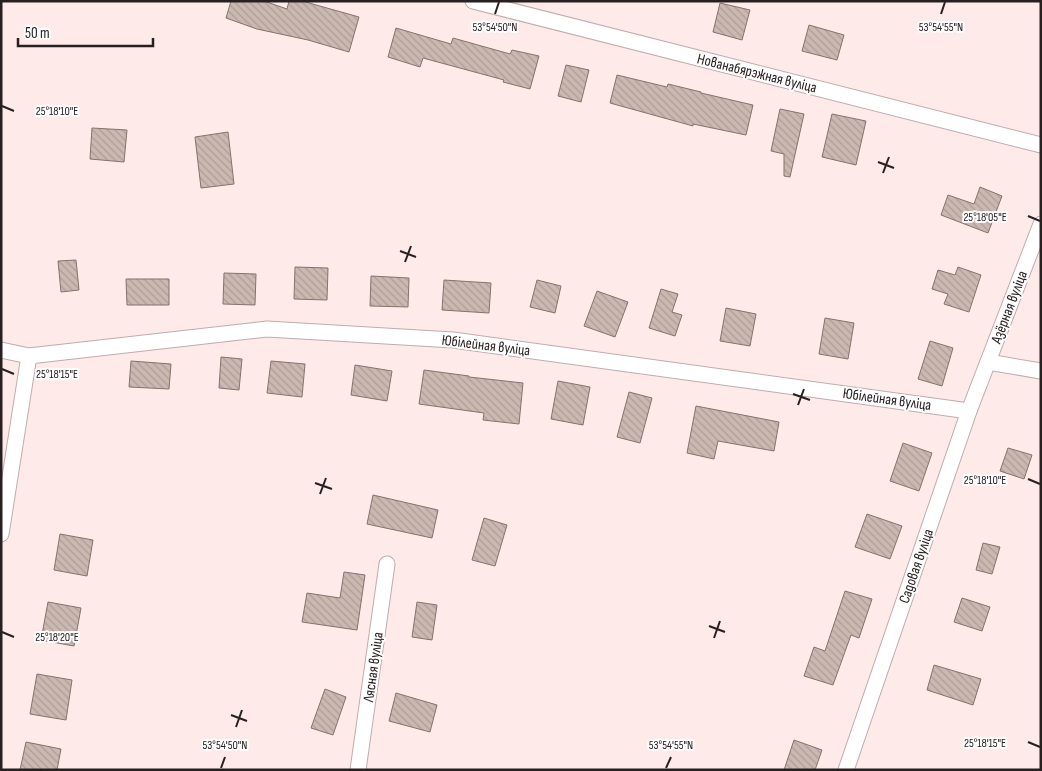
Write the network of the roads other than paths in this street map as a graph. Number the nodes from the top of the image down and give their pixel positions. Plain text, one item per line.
1 (473, 1) edge
2 (1041, 145) edge
3 (1041, 224) edge
4 (1, 350) edge
5 (29, 356) junction
6 (988, 362) junction
7 (1041, 371) edge
8 (969, 411) junction
9 (1, 534) edge
10 (387, 564) dead end
11 (358, 770) edge
12 (846, 770) edge

1 - 2 street, Нованабярэжная вуліца
3 - 6 street, Азёрная вуліца
4 - 5 street, Юбілейная вуліца
5 - 8 street, Юбілейная вуліца
5 - 9 street
6 - 7 street
6 - 8 street, Садовая вуліца
8 - 12 street, Садовая вуліца
10 - 11 street, Лясная вуліца

